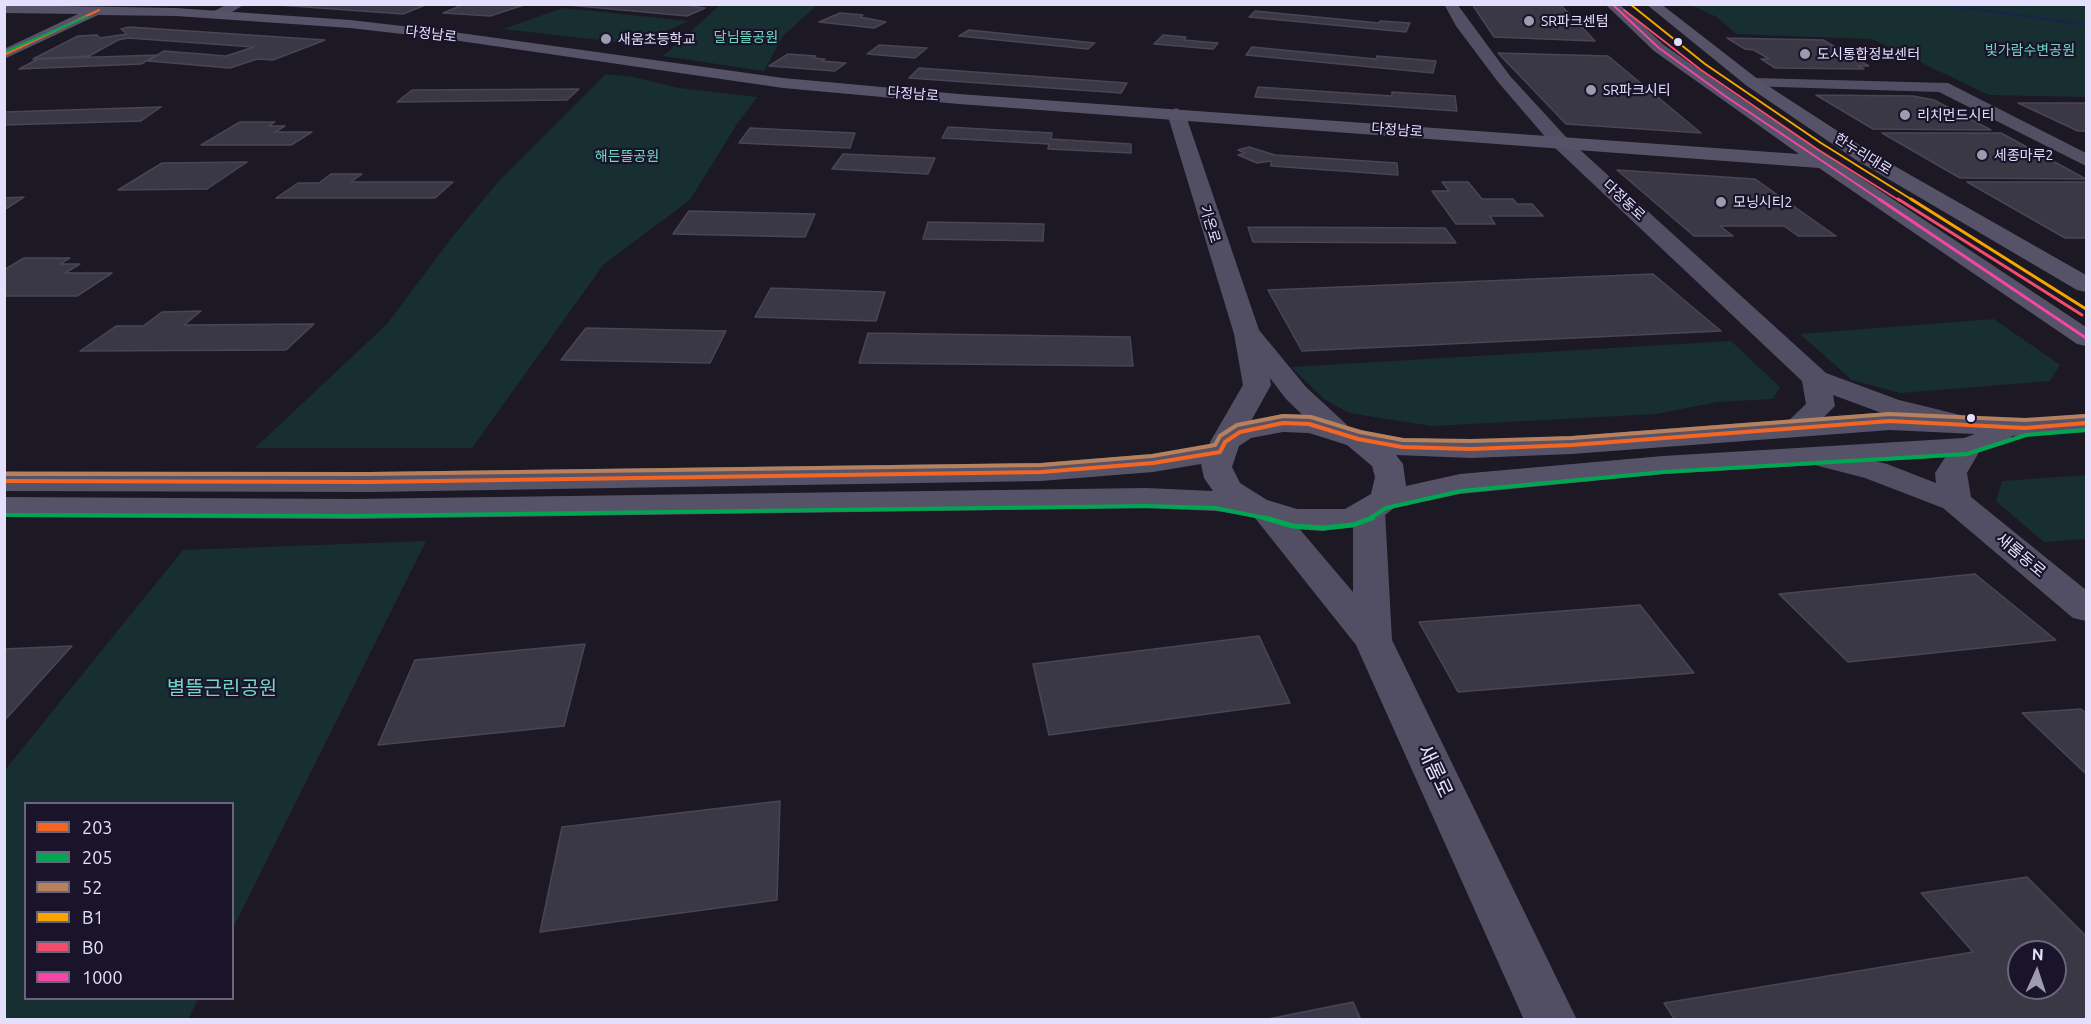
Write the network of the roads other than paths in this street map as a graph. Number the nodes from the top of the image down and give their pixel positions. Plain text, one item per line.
1 (239, 4) edge
2 (1450, 4) edge
3 (1611, 4) edge
4 (1652, 4) edge
5 (98, 7) edge
6 (4, 9) edge
7 (219, 14) junction
8 (4, 44) edge
9 (4, 55) edge
10 (1753, 83) junction
11 (1176, 114) junction
12 (1560, 142) junction
13 (2086, 160) edge
14 (1823, 162) junction
15 (2086, 285) edge
16 (1247, 334) junction
17 (2086, 338) edge
18 (1816, 379) junction
19 (2086, 423) edge
20 (1796, 428) junction
21 (1346, 434) junction
22 (1968, 436) junction
23 (1222, 447) junction
24 (1818, 456) junction
25 (4, 481) edge
26 (1955, 501) junction
27 (1376, 506) junction
28 (4, 507) edge
29 (1262, 510) junction
30 (2086, 609) edge
31 (1373, 640) junction
32 (1551, 1020) edge

1 - 7 street
2 - 12 street, 다정동로
3 - 14 street, 한누리대로
4 - 10 street, 한누리대로
5 - 6 street, 다정남로
5 - 7 street, 다정남로
5 - 8 street
5 - 9 street
7 - 11 street, 다정남로
10 - 13 street
10 - 15 street, 한누리대로
11 - 12 street, 다정남로
11 - 16 street, 가온로
12 - 14 street, 다정남로
12 - 18 street, 다정동로
14 - 17 street, 한누리대로
16 - 21 street
16 - 23 street, 가온로
18 - 20 street
18 - 22 street
19 - 22 street
20 - 21 street
20 - 22 street
21 - 23 street
21 - 27 street
22 - 24 street
22 - 26 street
23 - 25 street
23 - 29 street
24 - 26 street, 새롬동로
24 - 27 street
26 - 30 street, 새롬동로
27 - 29 street
27 - 31 street, 새롬로
28 - 29 street
29 - 31 street
31 - 32 street, 새롬로

